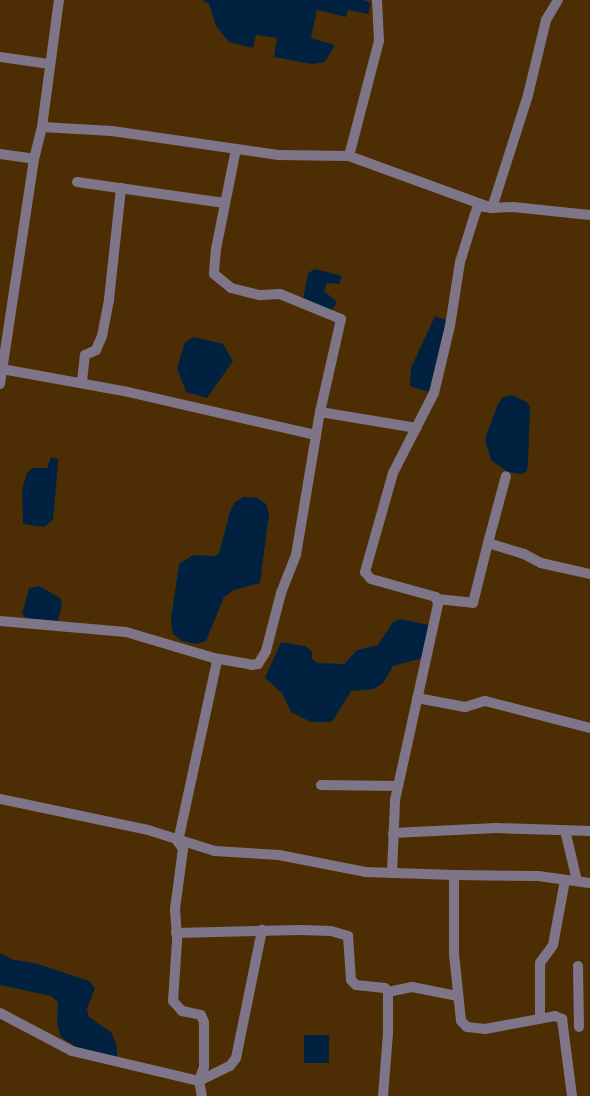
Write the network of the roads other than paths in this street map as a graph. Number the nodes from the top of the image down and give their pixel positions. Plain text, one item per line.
1 (59, 0) edge
2 (377, 0) edge
3 (558, 0) edge
4 (0, 57) edge
5 (49, 64) junction
6 (42, 127) junction
7 (236, 149) junction
8 (0, 154) edge
9 (349, 156) junction
10 (34, 160) junction
11 (77, 182) dead end
12 (121, 188) junction
13 (225, 203) junction
14 (492, 208) junction
15 (590, 215) edge
16 (2, 369) junction
17 (82, 382) junction
18 (0, 384) edge
19 (320, 412) junction
20 (417, 428) junction
21 (316, 435) junction
22 (506, 476) dead end
23 (488, 543) junction
24 (590, 574) edge
25 (437, 599) junction
26 (0, 621) edge
27 (214, 658) junction
28 (416, 698) junction
29 (590, 728) edge
30 (321, 785) dead end
31 (398, 786) junction
32 (0, 799) edge
33 (565, 830) junction
34 (590, 830) edge
35 (392, 834) junction
36 (178, 842) junction
37 (392, 873) junction
38 (454, 875) junction
39 (565, 880) junction
40 (577, 881) junction
41 (590, 883) edge
42 (262, 930) junction
43 (176, 933) junction
44 (578, 966) dead end
45 (388, 992) junction
46 (458, 996) junction
47 (0, 1013) edge
48 (540, 1018) junction
49 (585, 1026) edge
50 (564, 1029) junction
51 (198, 1081) junction
52 (202, 1096) edge
53 (383, 1096) edge
54 (572, 1096) edge

1 - 5 street
2 - 9 street
3 - 14 street
4 - 5 street
5 - 6 street
6 - 7 street
6 - 10 street
7 - 9 street
7 - 13 street
8 - 10 street
9 - 14 street
10 - 16 street
11 - 12 street
12 - 13 street
12 - 17 street
13 - 19 street
14 - 15 street
14 - 20 street
16 - 17 street
16 - 18 street
17 - 21 street
19 - 20 street
19 - 21 street
20 - 25 street
21 - 27 street
22 - 23 street
23 - 24 street
23 - 25 street
25 - 28 street
26 - 27 street
27 - 36 street
28 - 29 street
28 - 31 street
30 - 31 street
31 - 35 street
32 - 36 street
33 - 34 street
33 - 35 street
33 - 40 street
35 - 37 street
36 - 37 street
36 - 43 street
37 - 38 street
38 - 39 street
38 - 46 street
39 - 40 street
39 - 48 street
40 - 41 street
42 - 43 street
42 - 45 street
42 - 51 street
43 - 51 street
44 - 49 street
45 - 46 street
45 - 53 street
46 - 48 street
47 - 51 street
48 - 50 street
49 - 50 street
50 - 54 street
51 - 52 street

